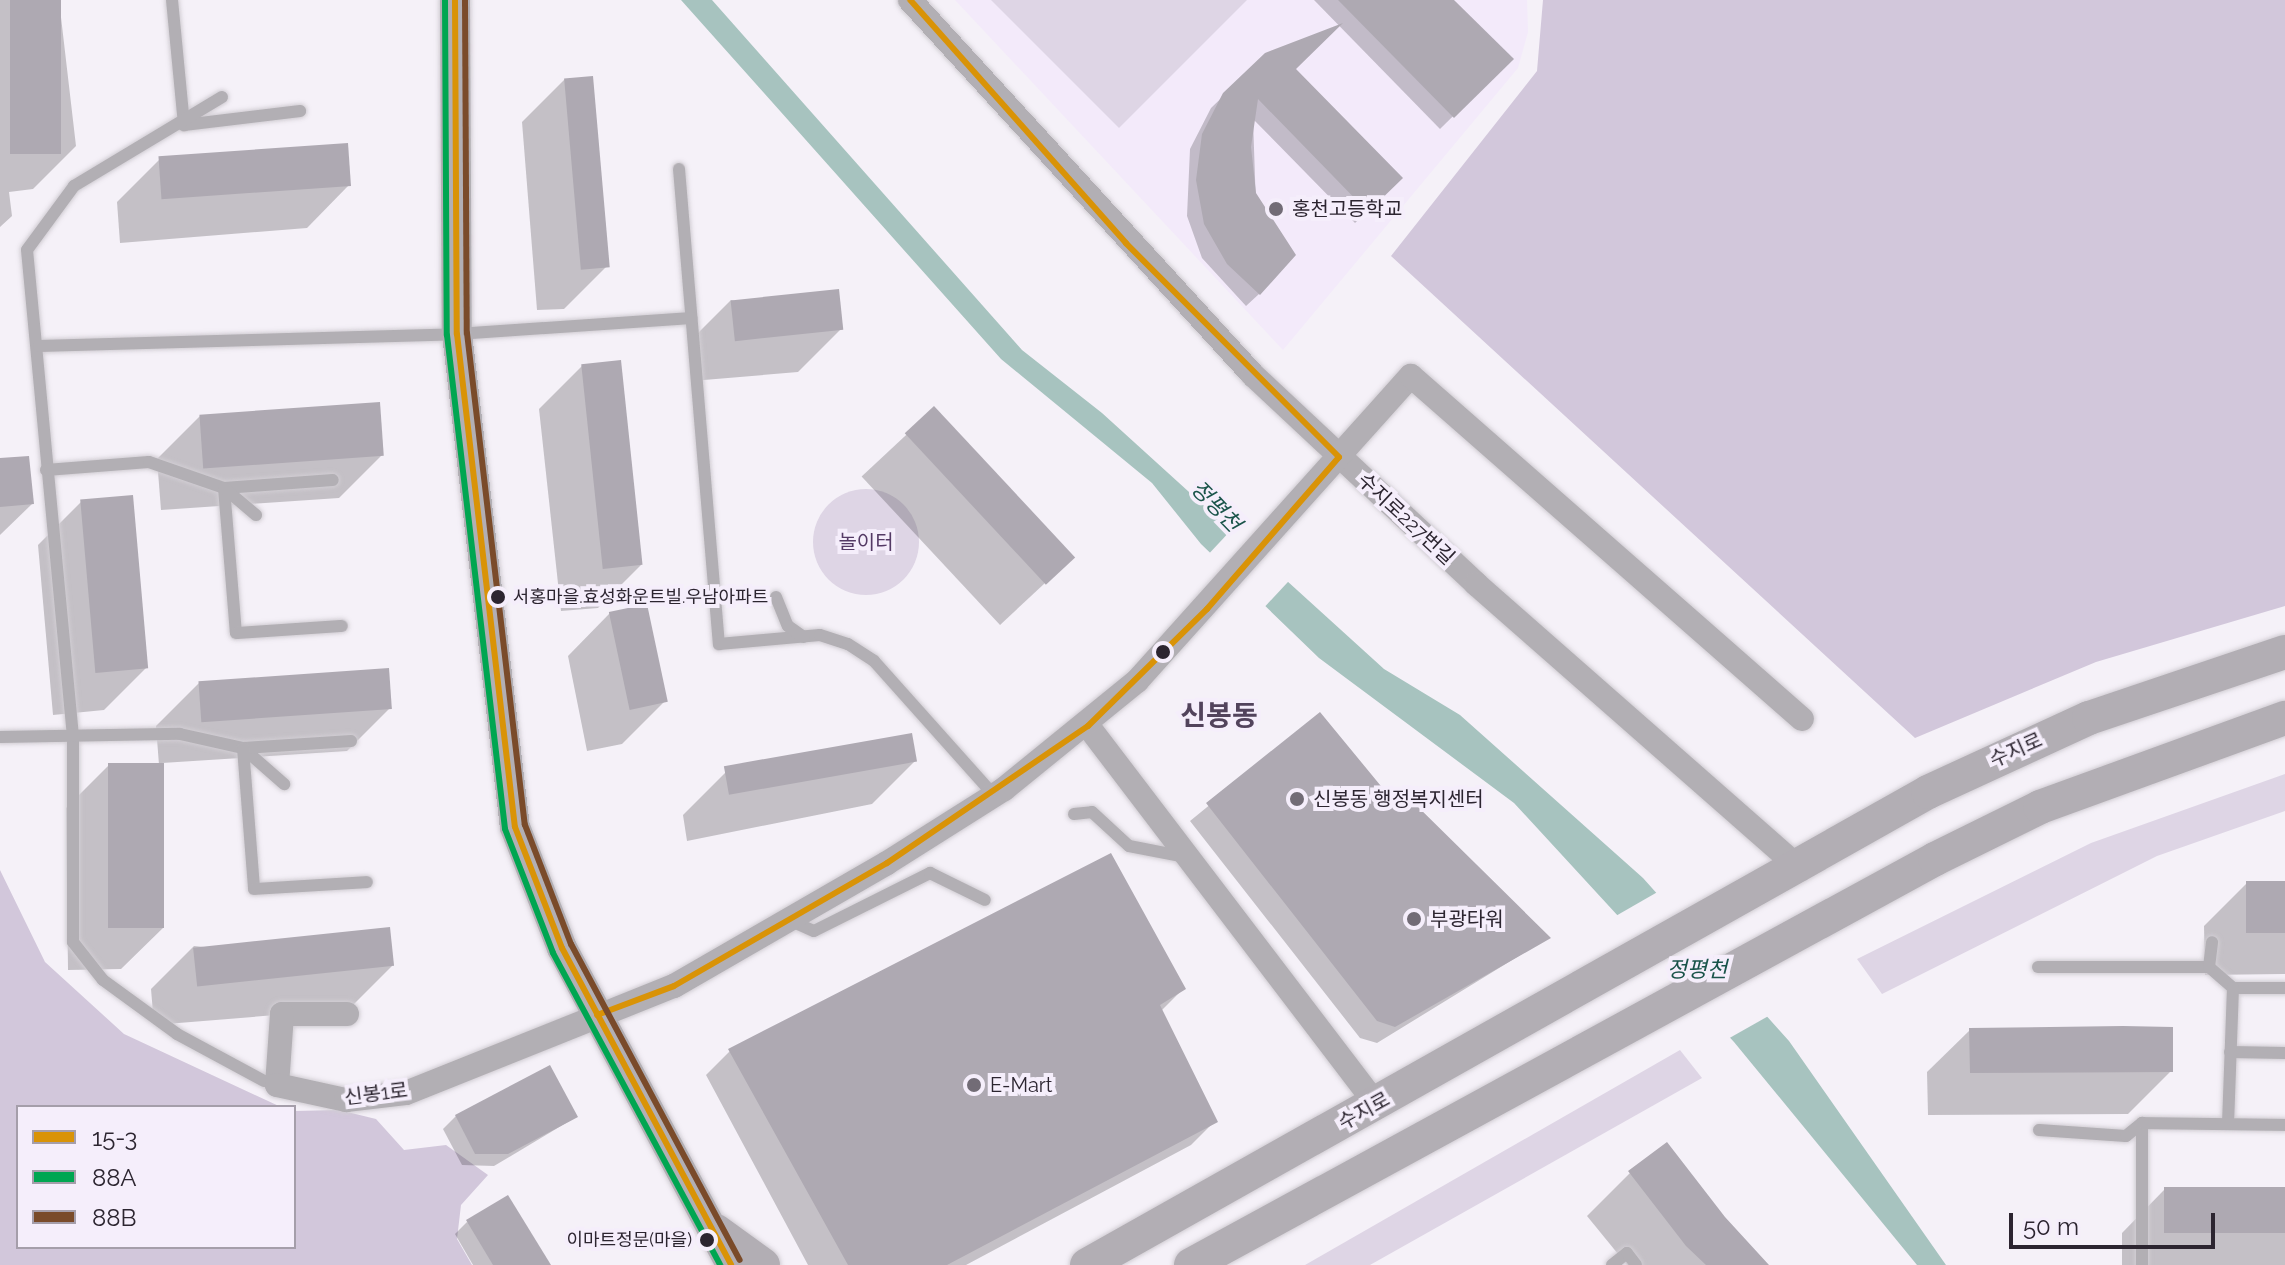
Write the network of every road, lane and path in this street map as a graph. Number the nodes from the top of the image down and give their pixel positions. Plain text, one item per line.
1 (172, 0) edge
2 (455, 0) edge
3 (910, 0) edge
4 (222, 97) dead end
5 (300, 111) dead end
6 (184, 125) junction
7 (679, 169) dead end
8 (27, 250) junction
9 (12, 251) dead end
10 (691, 318) junction
11 (457, 334) junction
12 (39, 346) junction
13 (1339, 457) junction
14 (46, 470) junction
15 (333, 480) dead end
16 (224, 488) junction
17 (256, 515) dead end
18 (776, 597) dead end
19 (342, 626) dead end
20 (804, 637) junction
21 (2285, 652) edge
22 (2285, 718) edge
23 (1802, 719) dead end
24 (1088, 726) junction
25 (73, 734) junction
26 (0, 737) edge
27 (351, 741) dead end
28 (243, 748) junction
29 (284, 784) dead end
30 (994, 795) junction
31 (1074, 814) dead end
32 (1188, 858) junction
33 (1800, 869) junction
34 (367, 882) dead end
35 (985, 900) dead end
36 (789, 920) junction
37 (2212, 942) dead end
38 (2038, 967) dead end
39 (2209, 967) junction
40 (2233, 988) junction
41 (2285, 988) edge
42 (347, 1014) dead end
43 (597, 1015) junction
44 (2230, 1052) junction
45 (2285, 1053) edge
46 (264, 1081) dead end
47 (1376, 1104) junction
48 (2142, 1123) junction
49 (2228, 1124) junction
50 (2285, 1125) edge
51 (2039, 1130) dead end
52 (716, 1231) junction
53 (731, 1265) edge
54 (763, 1265) edge
55 (1087, 1265) edge
56 (1191, 1265) edge
57 (1612, 1265) edge
58 (1636, 1265) edge
59 (2142, 1265) edge

1 - 6 lane
2 - 11 street
3 - 13 street, 수지로227번길
4 - 6 lane
5 - 6 lane
6 - 8 lane
7 - 10 lane
8 - 9 lane
8 - 12 lane
10 - 11 lane
10 - 20 lane
11 - 12 lane
11 - 43 street
12 - 14 lane
13 - 23 street
13 - 24 street, 신봉1로
13 - 33 street, 수지로227번길
14 - 16 lane
14 - 25 lane
15 - 16 lane
16 - 17 lane
16 - 19 lane
18 - 20 lane
20 - 30 lane
21 - 33 main road, 수지로
22 - 56 main road
24 - 30 street, 신봉1로
24 - 32 street
25 - 26 lane
25 - 28 lane
25 - 46 lane
27 - 28 lane
28 - 29 lane
28 - 34 lane
30 - 36 street, 신봉1로
31 - 32 lane
32 - 47 street
33 - 47 main road, 수지로
35 - 36 lane
36 - 43 street, 신봉1로
37 - 39 lane
38 - 39 lane
39 - 40 lane
40 - 41 lane
40 - 44 lane
42 - 43 street, 신봉1로
43 - 52 street
44 - 45 lane
44 - 49 lane
47 - 55 main road, 수지로
48 - 49 lane
48 - 51 lane
48 - 59 lane
49 - 50 lane
52 - 53 street
52 - 54 main road
57 - 58 lane

